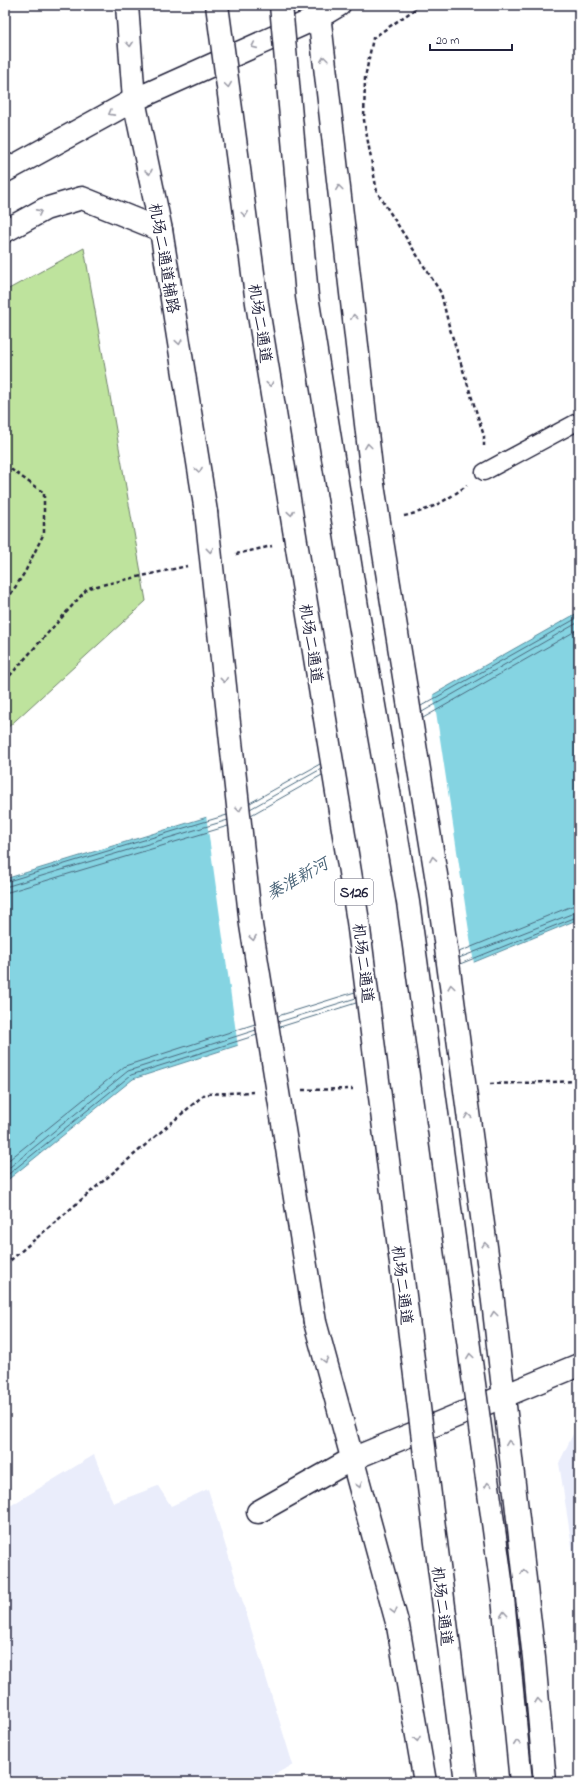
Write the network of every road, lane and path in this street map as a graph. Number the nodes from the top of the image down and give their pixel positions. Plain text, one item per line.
1 (127, 5) edge
2 (217, 5) edge
3 (281, 5) edge
4 (339, 5) edge
5 (318, 11) edge
6 (134, 100) junction
7 (5, 171) edge
8 (162, 230) junction
9 (5, 231) edge
10 (579, 421) edge
11 (5, 465) edge
12 (484, 472) dead end
13 (5, 603) edge
14 (579, 1365) edge
15 (504, 1397) junction
16 (352, 1459) junction
17 (258, 1512) dead end
18 (425, 1782) edge
19 (466, 1782) edge
20 (521, 1782) edge
21 (545, 1782) edge

1 -> 6 main road, 机场二通道辅路
2 -> 19 main road, 机场二通道 / S126, bridge
20 -> 3 main road, bridge
4 - 5 main road
5 -> 6 main road
15 -> 5 main road, bridge
6 -> 7 main road
6 -> 8 main road, 机场二通道辅路
9 -> 8 main road
8 -> 16 main road, 机场二通道辅路, bridge
10 - 12 lane
11 - 13 path
14 - 15 main road
15 - 16 main road
21 -> 15 main road
16 - 17 main road
16 -> 18 main road, 机场二通道辅路

